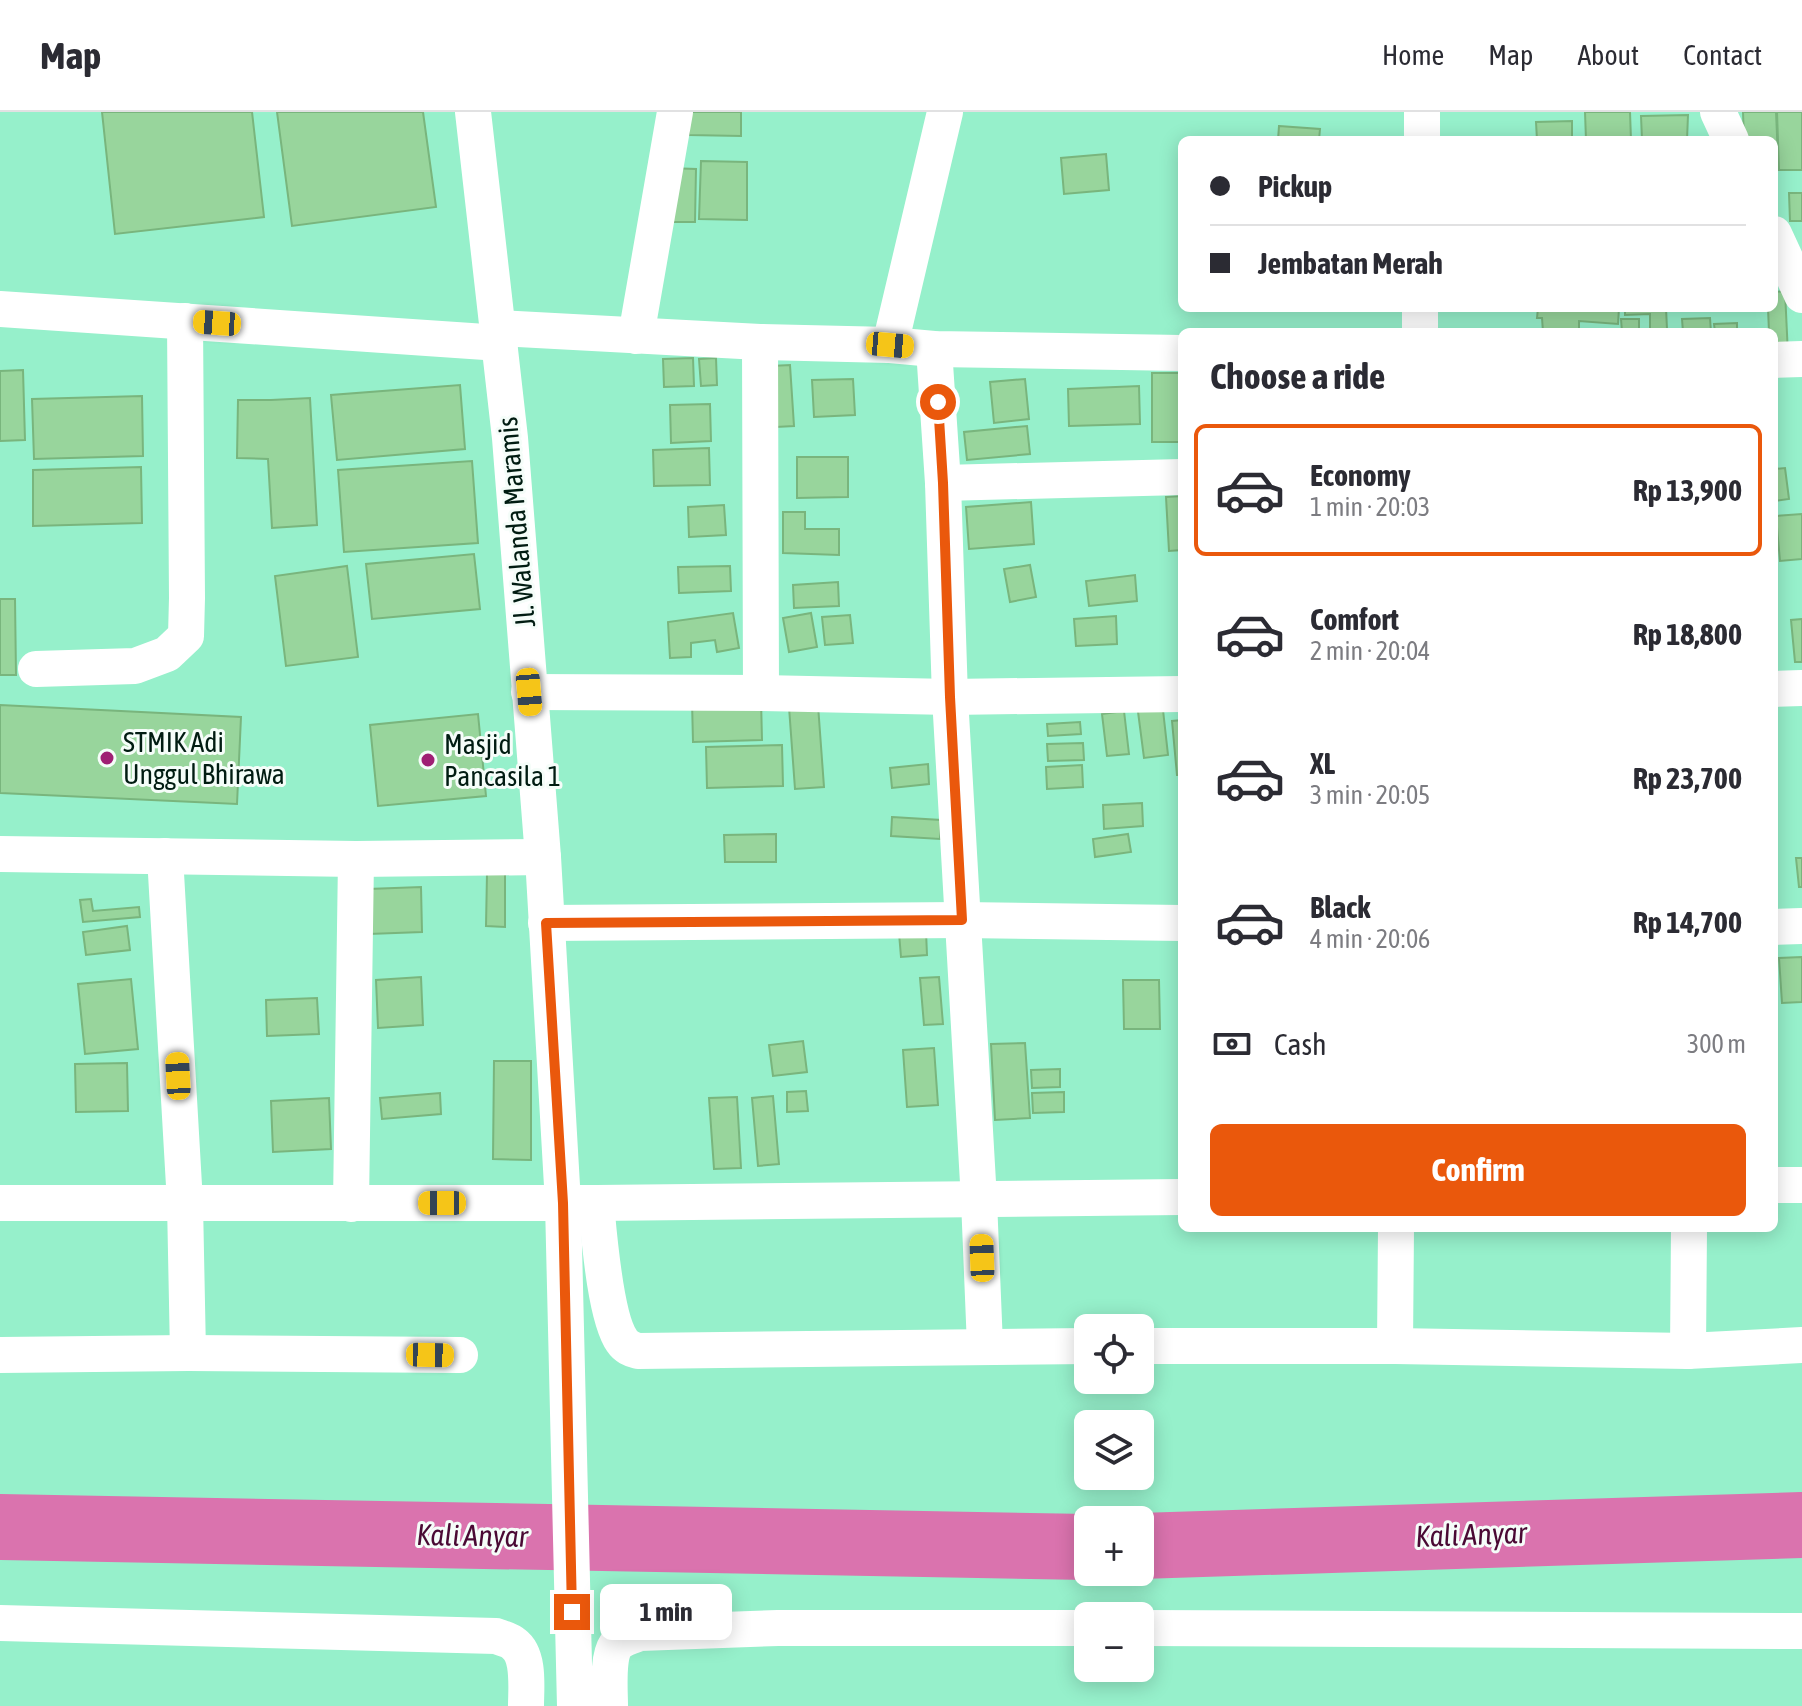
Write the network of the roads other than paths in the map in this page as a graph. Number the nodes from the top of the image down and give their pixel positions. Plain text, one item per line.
1 (473, 112) edge
2 (675, 112) edge
3 (945, 112) edge
4 (1422, 112) edge
5 (1718, 112) edge
6 (1422, 136) edge
7 (1729, 136) edge
8 (1778, 243) edge
9 (1802, 295) edge
10 (0, 309) edge
11 (185, 321) junction
12 (499, 336) junction
13 (636, 336) junction
14 (760, 342) junction
15 (890, 345) junction
16 (934, 349) junction
17 (1178, 353) edge
18 (1802, 359) edge
19 (1778, 360) edge
20 (1178, 477) edge
21 (943, 483) junction
22 (36, 669) dead end
23 (1802, 688) edge
24 (1778, 689) edge
25 (529, 692) junction
26 (761, 693) junction
27 (1178, 694) edge
28 (950, 697) junction
29 (0, 854) edge
30 (165, 856) junction
31 (543, 857) junction
32 (356, 859) junction
33 (962, 920) junction
34 (546, 923) junction
35 (1178, 923) edge
36 (1802, 926) edge
37 (1778, 927) edge
38 (1778, 1185) edge
39 (1802, 1185) edge
40 (1178, 1197) edge
41 (979, 1200) junction
42 (0, 1203) edge
43 (185, 1203) junction
44 (579, 1203) junction
45 (351, 1204) junction
46 (1396, 1232) edge
47 (1689, 1232) edge
48 (1802, 1345) edge
49 (985, 1346) junction
50 (1074, 1346) edge
51 (1154, 1346) edge
52 (1395, 1346) junction
53 (1688, 1351) junction
54 (188, 1353) junction
55 (0, 1355) edge
56 (460, 1355) dead end
57 (0, 1623) edge
58 (1074, 1628) edge
59 (1154, 1628) edge
60 (1802, 1631) edge
61 (574, 1690) edge
62 (526, 1706) edge
63 (610, 1706) edge

1 - 12 street, Jl. Walanda Maramis
2 - 13 street
3 - 15 street
4 - 6 street
5 - 7 street
8 - 9 street
10 - 11 street
11 - 12 street
11 - 22 street
12 - 13 street
12 - 25 street, Jl. Walanda Maramis
13 - 14 street
14 - 15 street
14 - 26 street
15 - 16 street
16 - 17 street
16 - 21 street
18 - 19 street
20 - 21 street
21 - 28 street
23 - 24 street
25 - 26 street
25 - 31 street, Jl. Walanda Maramis
26 - 28 street
27 - 28 street
28 - 33 street
29 - 30 street
30 - 32 street
30 - 43 street
31 - 32 street
31 - 34 street, Jl. Walanda Maramis
32 - 45 street
33 - 34 street
33 - 35 street
33 - 41 street
34 - 44 street, Jl. Walanda Maramis
36 - 37 street
38 - 39 street
40 - 41 street
41 - 44 street
41 - 49 street
42 - 43 street
43 - 45 street
43 - 54 street
44 - 45 street
44 - 49 street
44 - 61 street, Jl. Walanda Maramis
46 - 52 street
47 - 53 street
48 - 53 street
49 - 50 street
51 - 52 street
52 - 53 street
54 - 55 street
54 - 56 street
57 - 62 street
58 - 63 street
59 - 60 street

